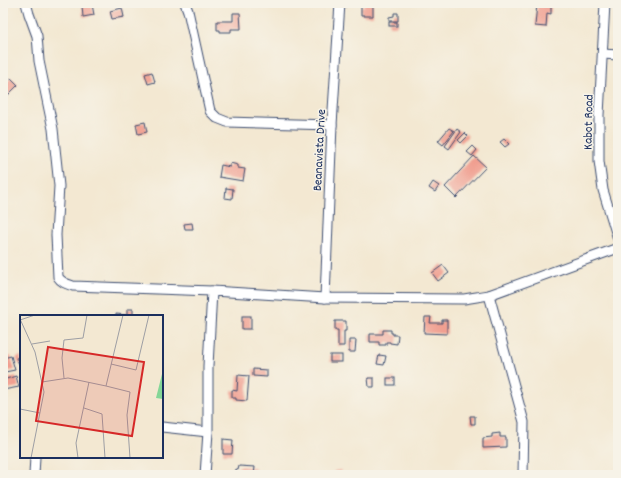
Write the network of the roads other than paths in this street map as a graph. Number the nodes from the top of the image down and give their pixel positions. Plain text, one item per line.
1 (26, 3) edge
2 (186, 3) edge
3 (340, 3) edge
4 (605, 3) edge
5 (603, 54) junction
6 (618, 55) edge
7 (332, 125) junction
8 (618, 239) edge
9 (618, 248) edge
10 (212, 291) junction
11 (489, 296) junction
12 (325, 298) junction
13 (163, 427) edge
14 (208, 432) junction
15 (35, 458) edge
16 (34, 475) edge
17 (205, 475) edge
18 (523, 475) edge

1 - 10 street
2 - 7 street
3 - 7 street, Beanavista Drive
4 - 5 street, Kabot Road
5 - 6 street
5 - 8 street, Kabot Road
7 - 12 street, Beanavista Drive
9 - 11 street
10 - 12 street
10 - 14 street
11 - 12 street
11 - 18 street
13 - 14 street
14 - 17 street
15 - 16 street

